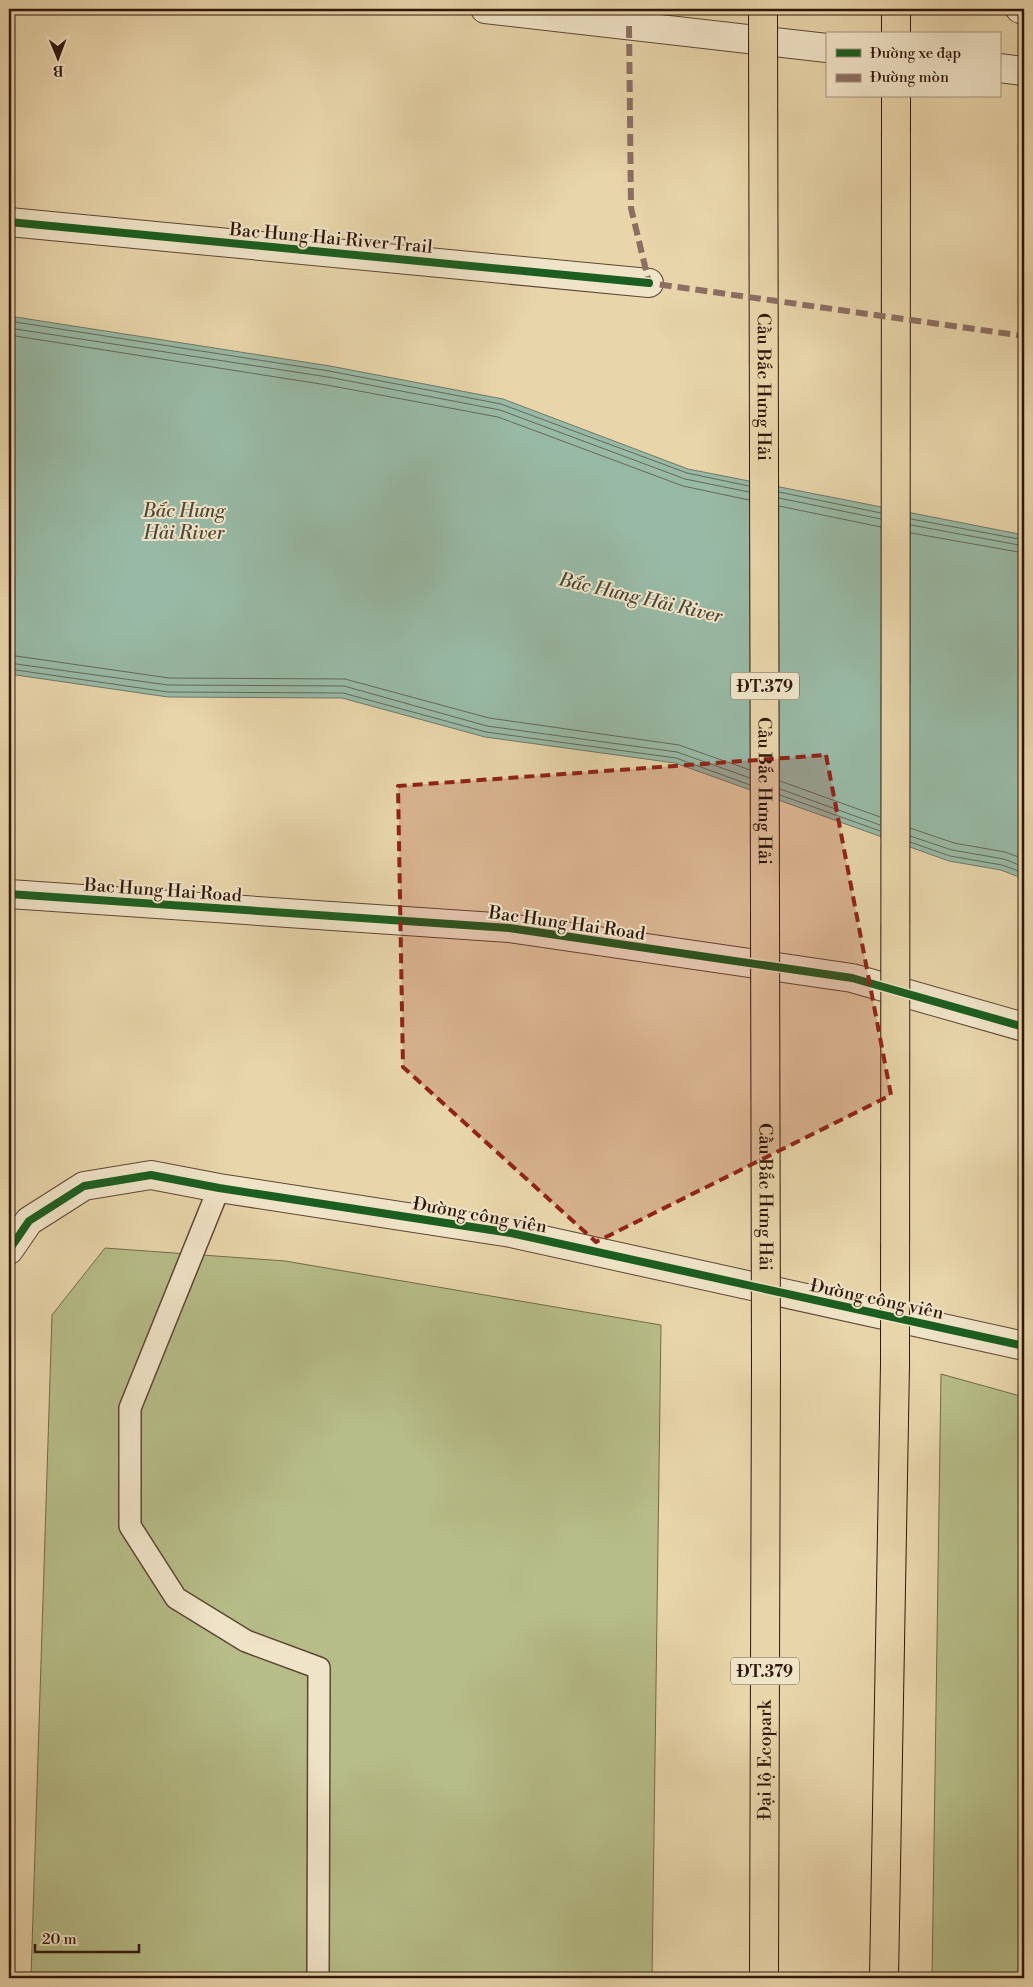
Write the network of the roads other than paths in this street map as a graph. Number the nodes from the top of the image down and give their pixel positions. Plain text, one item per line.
1 (485, 9) edge
2 (763, 9) edge
3 (896, 9) edge
4 (1020, 9) edge
5 (1024, 9) edge
6 (629, 17) edge
7 (896, 32) edge
8 (826, 48) edge
9 (1000, 68) edge
10 (1024, 71) edge
11 (896, 98) edge
12 (9, 222) edge
13 (649, 283) dead end
14 (9, 894) edge
15 (1024, 1027) edge
16 (219, 1188) junction
17 (9, 1250) edge
18 (1024, 1346) edge
19 (766, 1364) joint
20 (318, 1978) edge
21 (764, 1978) edge
22 (884, 1978) edge

1 - 6 street
2 - 19 highway, Cầu Bắc Hưng Hải / ĐT.379, bridge
3 - 7 highway
4 - 5 street
6 - 8 street
9 - 10 street
11 - 22 highway, bridge
12 - 13 street, Bac Hung Hai River Trail
14 - 15 street, Bac Hung Hai Road
16 - 17 street, Đường công viên
16 - 18 street, Đường công viên
16 - 20 lane
19 - 21 highway, Đại lộ Ecopark / ĐT.379

